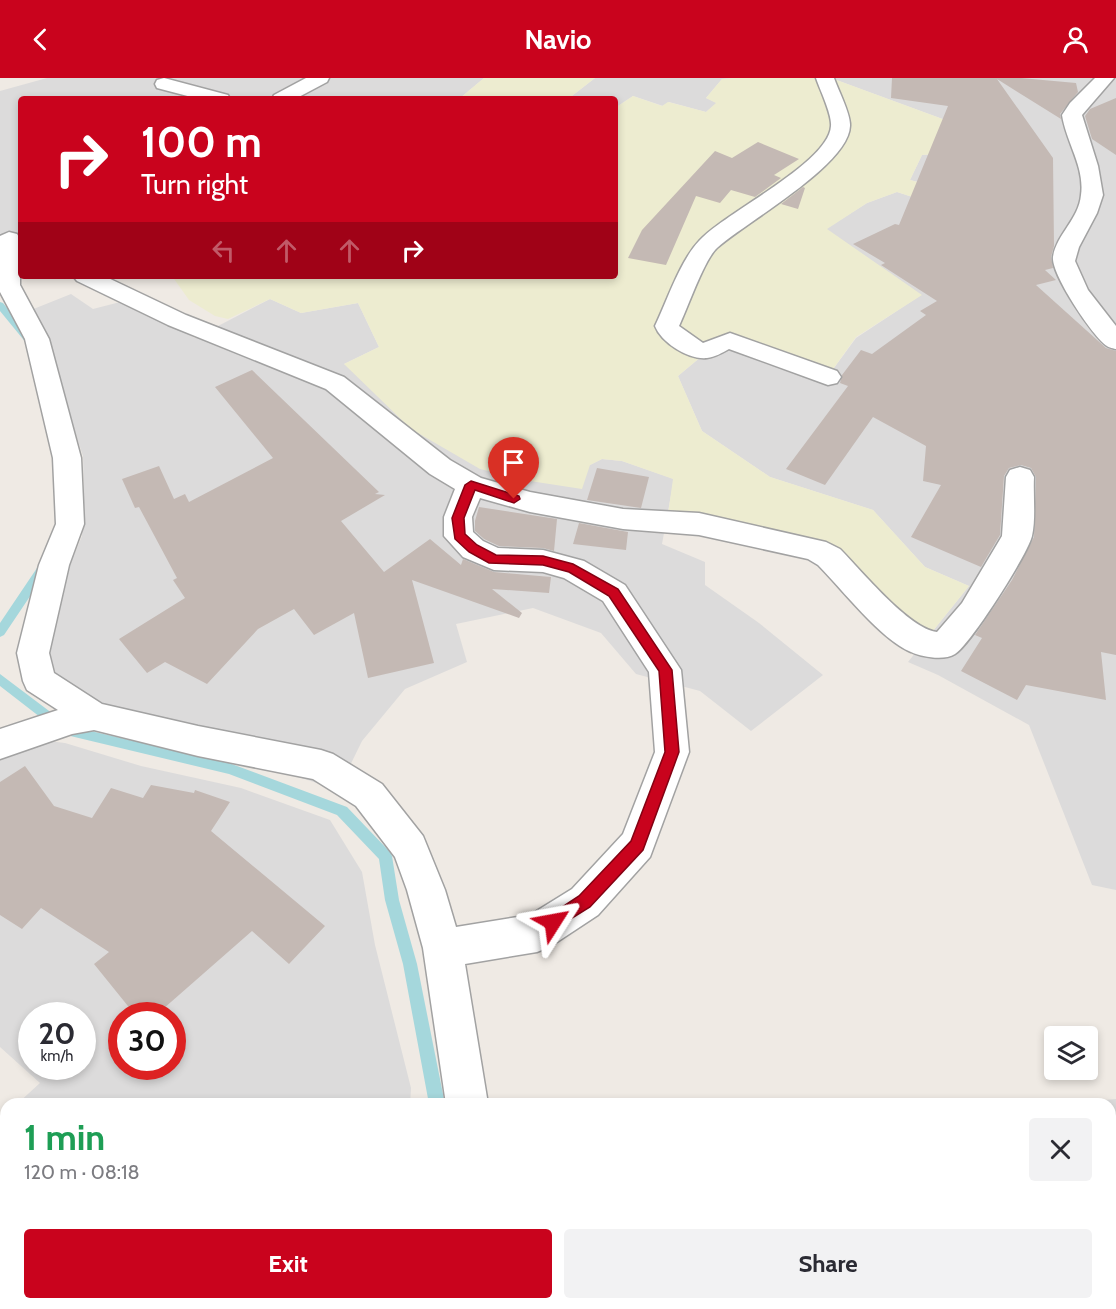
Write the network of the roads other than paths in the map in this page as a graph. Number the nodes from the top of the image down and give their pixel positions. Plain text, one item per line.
1 (320, 78) edge
2 (825, 78) edge
3 (1105, 78) edge
4 (164, 84) dead end
5 (210, 96) edge
6 (287, 96) edge
7 (10, 239) edge
8 (91, 279) edge
9 (1116, 341) edge
10 (828, 377) dead end
11 (1020, 477) dead end
12 (471, 485) junction
13 (83, 718) junction
14 (2, 743) edge
15 (443, 948) junction
16 (466, 1098) edge

1 - 6 street
2 - 10 street
3 - 9 street
4 - 5 street
7 - 13 street
8 - 12 street
11 - 12 street
12 - 15 street
13 - 14 street
13 - 15 street
15 - 16 street

